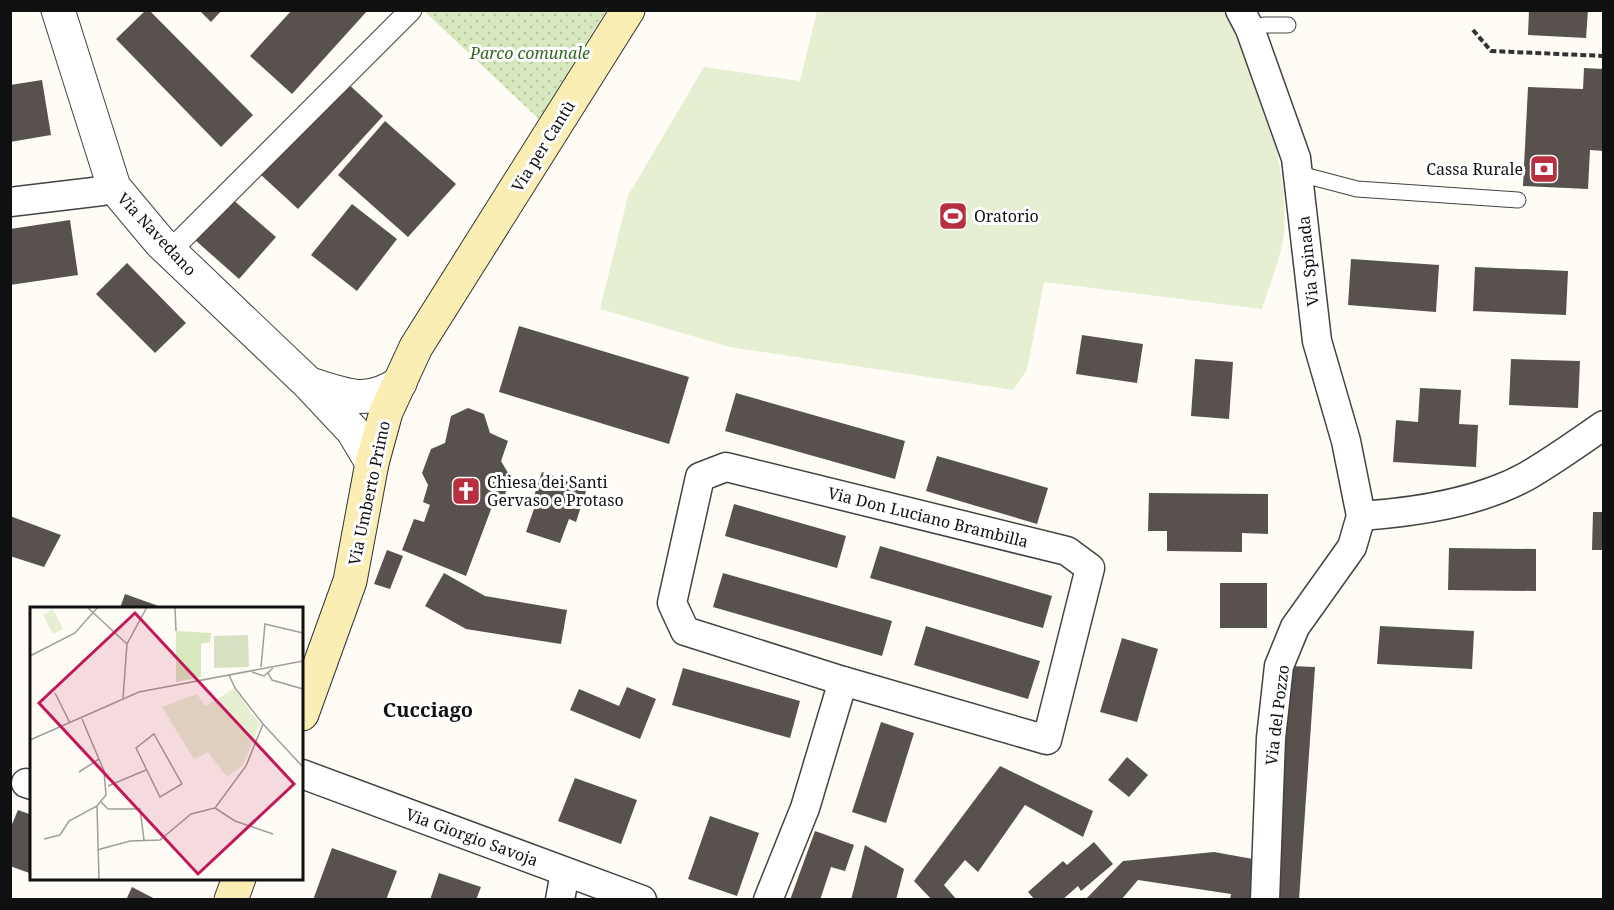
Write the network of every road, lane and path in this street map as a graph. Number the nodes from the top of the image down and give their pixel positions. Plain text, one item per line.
1 (58, 10) edge
2 (411, 10) edge
3 (628, 10) edge
4 (1245, 20) edge
5 (1288, 25) dead end
6 (1473, 30) dead end
7 (1604, 56) edge
8 (1300, 174) junction
9 (114, 187) junction
10 (1518, 200) dead end
11 (10, 202) edge
12 (170, 251) junction
13 (458, 281) joint
14 (308, 383) junction
15 (400, 383) junction
16 (1604, 425) edge
17 (372, 462) junction
18 (1361, 516) junction
19 (843, 681) junction
20 (303, 711) edge
21 (303, 774) edge
22 (565, 872) junction
23 (239, 880) edge
24 (231, 900) edge
25 (560, 900) edge
26 (642, 900) edge
27 (768, 900) edge
28 (1265, 900) edge

1 - 9 street, Via Navedano
2 - 12 street
3 - 13 main road, Via per Cantù
4 - 5 lane
4 - 8 street, Via Spinada
6 - 7 path
8 - 10 lane
8 - 18 street, Via Spinada
9 - 11 street
9 - 12 street, Via Navedano
12 - 14 street, Via Navedano
13 - 15 main road, Via Umberto Primo
14 - 15 street, Via Navedano
14 - 17 street, Via Navedano
15 - 17 main road, Via Umberto Primo
16 - 18 street
17 - 20 main road, Via Umberto Primo
18 - 28 street, Via del Pozzo
19 - 19 street, Via Don Luciano Brambilla
19 - 27 street
21 - 22 street, Via Giorgio Savoja
22 - 25 street
22 - 26 street, Via Giorgio Savoja
23 - 24 main road

